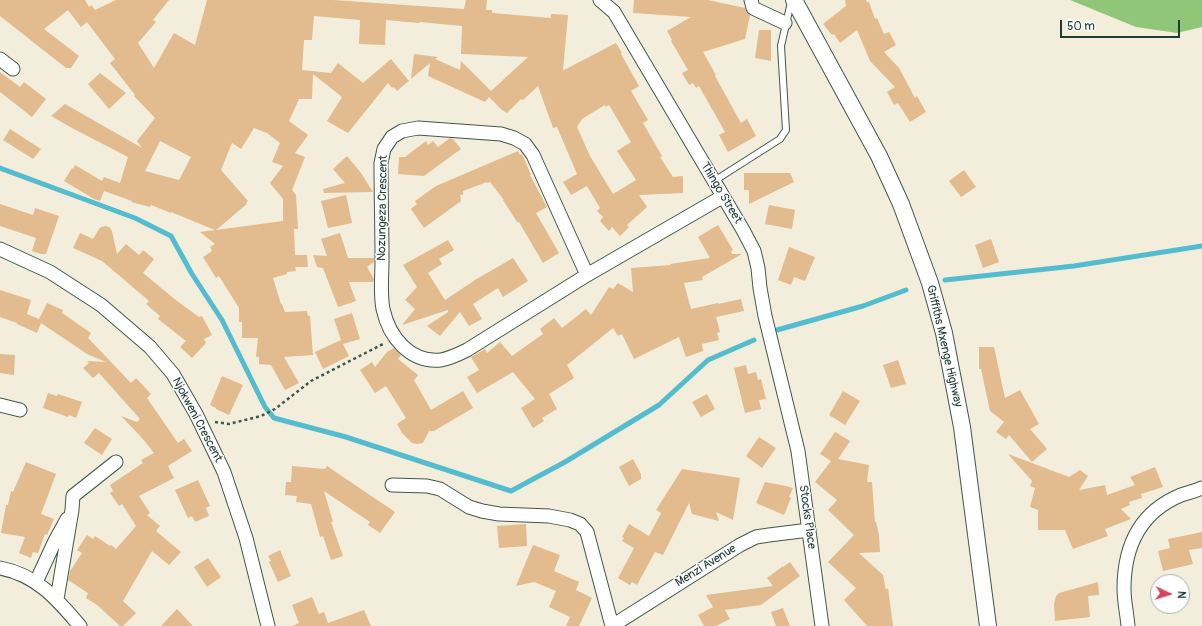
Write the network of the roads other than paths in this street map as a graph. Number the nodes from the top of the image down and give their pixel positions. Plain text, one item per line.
1 (600, 0) edge
2 (751, 0) edge
3 (793, 0) edge
4 (611, 6) edge
5 (785, 23) junction
6 (0, 59) edge
7 (13, 69) dead end
8 (713, 182) junction
9 (722, 196) junction
10 (0, 249) edge
11 (587, 275) junction
12 (0, 405) edge
13 (20, 410) dead end
14 (788, 410) joint
15 (116, 462) dead end
16 (392, 485) dead end
17 (1202, 488) edge
18 (71, 506) junction
19 (809, 530) junction
20 (0, 568) edge
21 (36, 582) junction
22 (57, 599) junction
23 (80, 626) edge
24 (268, 626) edge
25 (612, 626) edge
26 (822, 626) edge
27 (988, 626) edge
28 (1128, 626) edge

1 - 4 street, Thingo Street
2 - 5 street
3 - 5 lane
3 - 27 street, Griffiths Mxenge Highway
4 - 8 street, Thingo Street
5 - 8 lane
6 - 7 street
8 - 9 street, Thingo Street
9 - 11 street, Nozungeza Crescent
9 - 14 street, Thingo Street
10 - 24 street, Njokweni Crescent
11 - 11 street, Nozungeza Crescent
12 - 13 street
14 - 19 street, Stocks Place
15 - 18 street
16 - 25 street
17 - 28 street
18 - 21 street
18 - 22 street
19 - 25 street, Menzi Avenue
19 - 26 street, Stocks Place
20 - 21 street
21 - 22 street
22 - 23 street

